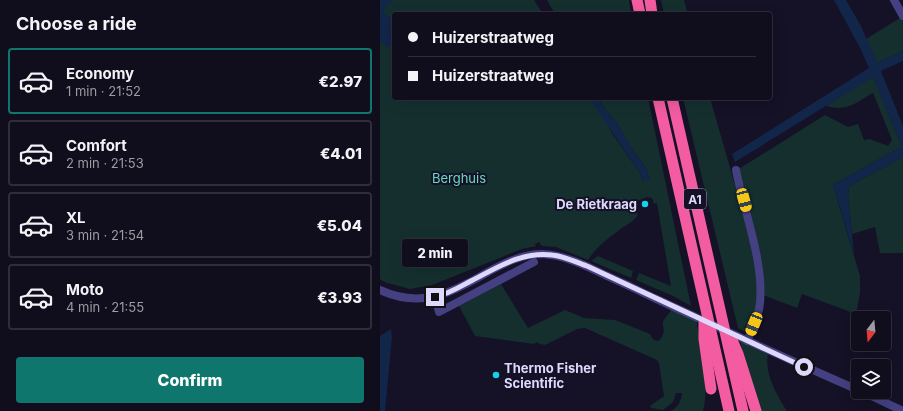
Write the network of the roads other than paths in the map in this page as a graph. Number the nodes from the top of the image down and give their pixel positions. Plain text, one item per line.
1 (637, 0) edge
2 (650, 0) edge
3 (894, 0) edge
4 (640, 12) edge
5 (652, 12) edge
6 (903, 16) edge
7 (658, 100) edge
8 (672, 100) edge
9 (736, 170) dead end
10 (534, 262) dead end
11 (488, 273) junction
12 (494, 282) junction
13 (380, 290) edge
14 (435, 297) junction
15 (709, 341) junction
16 (747, 341) junction
17 (734, 352) junction
18 (851, 387) edge
19 (711, 388) dead end
20 (877, 399) edge
21 (729, 411) edge
22 (743, 411) edge
23 (756, 411) edge
24 (902, 411) edge

1 - 4 highway
2 - 5 highway
3 - 6 street
7 - 15 highway, A1
8 - 17 highway, A1
9 - 16 street
10 - 12 street
11 - 12 street
11 - 14 street
11 - 16 street
12 - 14 street
13 - 14 street
15 - 19 highway, A1
15 - 21 highway, A1
16 - 18 street
17 - 22 highway, A1
17 - 23 highway, A1
20 - 24 street

